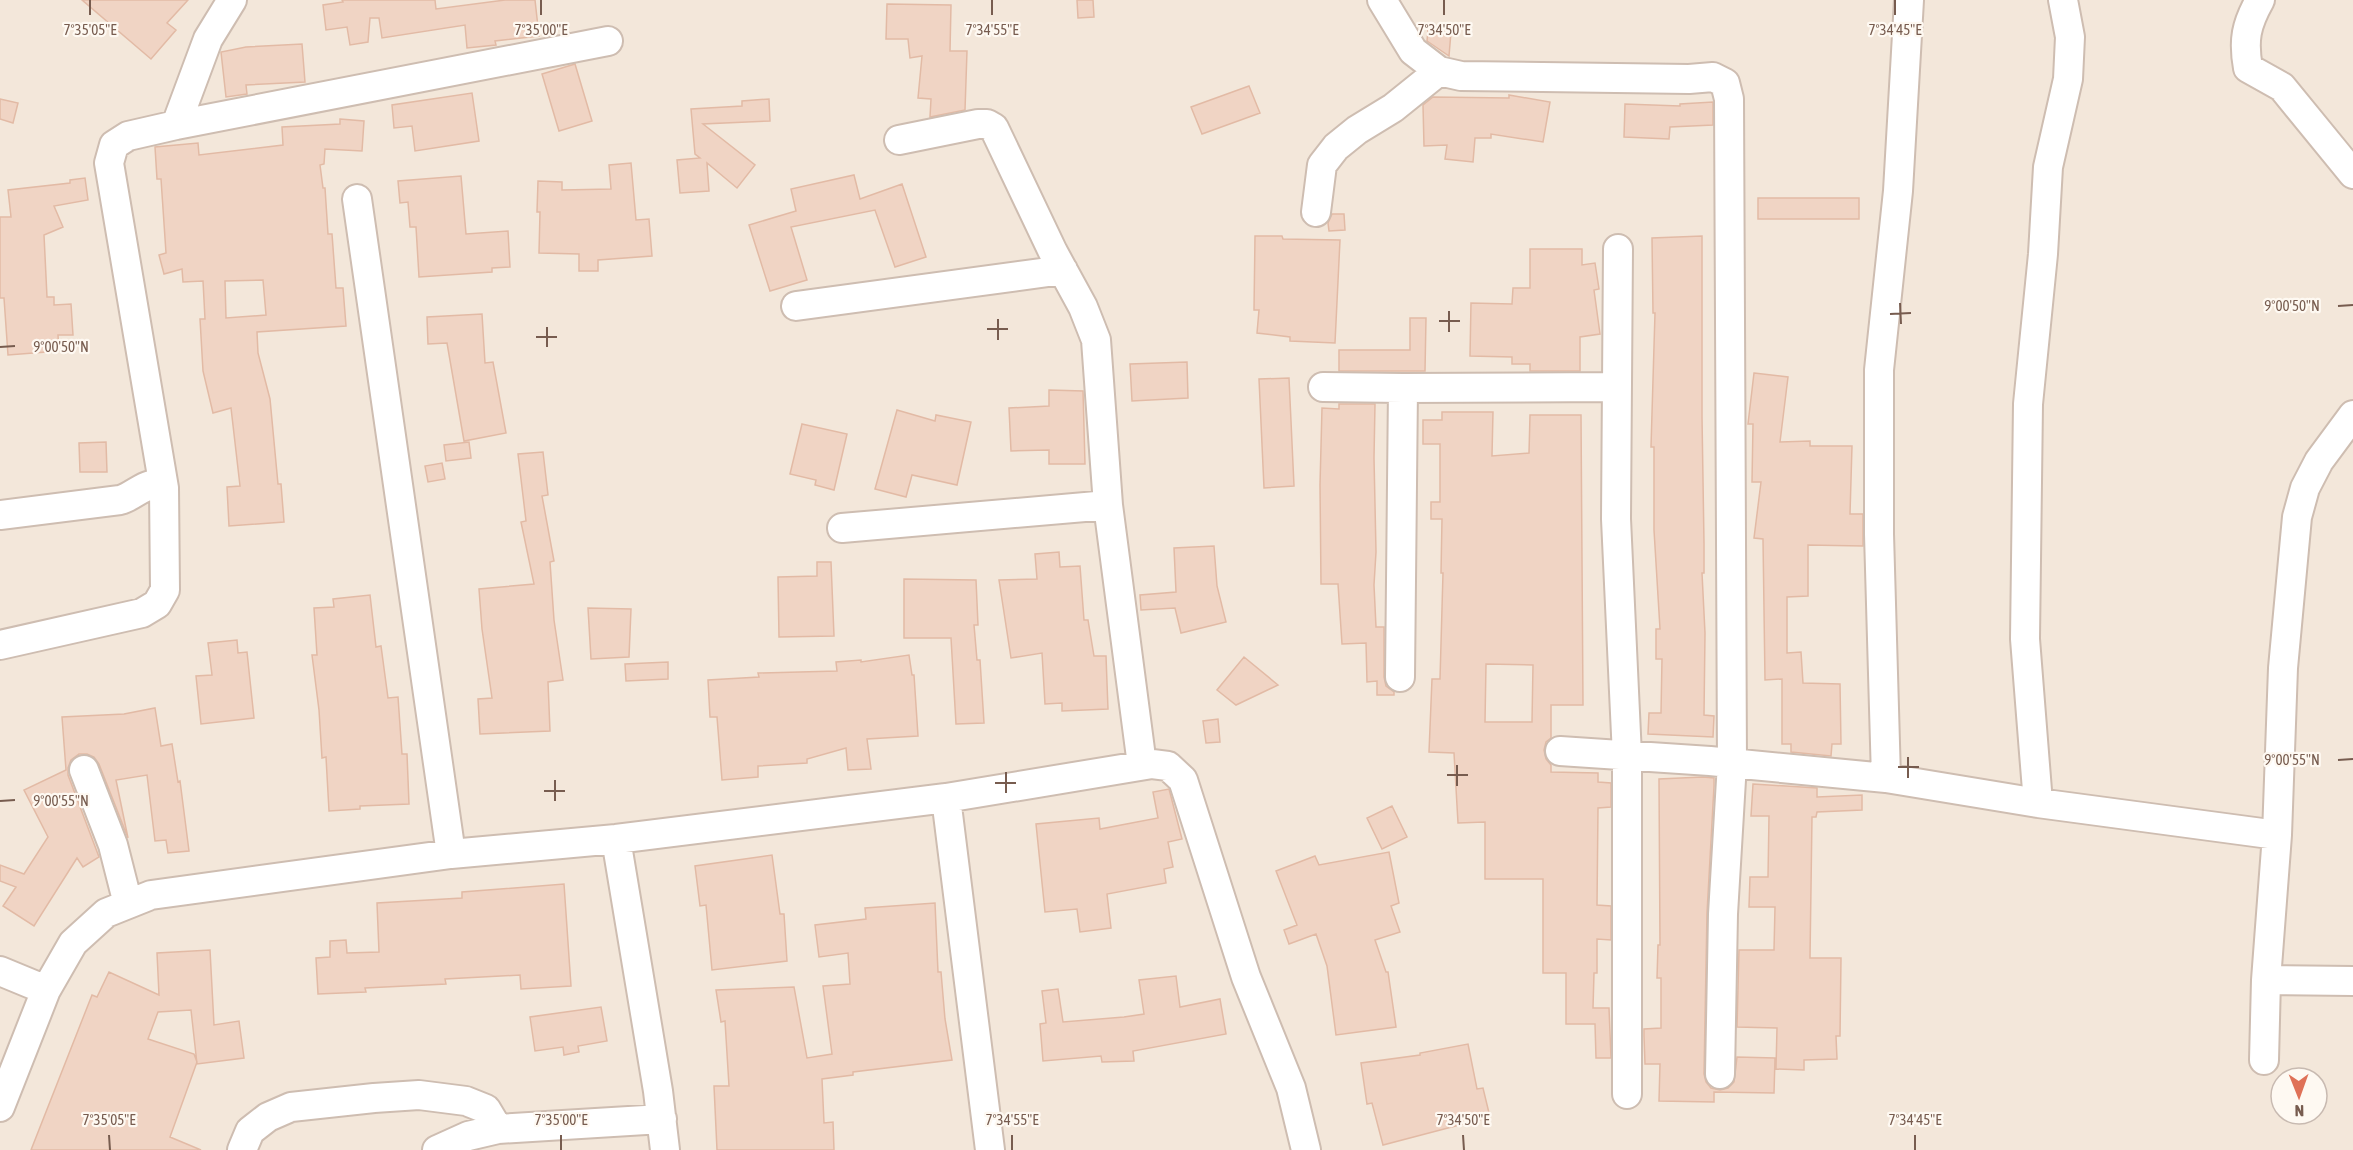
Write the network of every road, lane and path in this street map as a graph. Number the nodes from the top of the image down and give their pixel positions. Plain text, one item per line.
1 (232, 0) edge
2 (1382, 0) edge
3 (1909, 0) edge
4 (2064, 0) edge
5 (2260, 0) edge
6 (608, 41) dead end
7 (1439, 71) junction
8 (176, 125) junction
9 (899, 140) dead end
10 (2353, 174) edge
11 (357, 199) dead end
12 (1316, 212) dead end
13 (1618, 249) dead end
14 (1063, 270) junction
15 (796, 306) dead end
16 (1323, 387) dead end
17 (1616, 387) junction
18 (1403, 388) junction
19 (2353, 415) edge
20 (164, 488) junction
21 (1108, 505) junction
22 (0, 515) edge
23 (842, 528) dead end
24 (0, 645) edge
25 (1400, 677) dead end
26 (1560, 750) dead end
27 (1627, 756) junction
28 (1732, 763) junction
29 (1142, 765) junction
30 (84, 770) dead end
31 (1886, 777) junction
32 (946, 798) junction
33 (2038, 803) junction
34 (2277, 835) junction
35 (616, 839) junction
36 (451, 854) junction
37 (128, 904) junction
38 (0, 971) edge
39 (2266, 980) junction
40 (2353, 981) edge
41 (46, 990) junction
42 (2264, 1060) dead end
43 (1720, 1074) dead end
44 (1627, 1094) dead end
45 (0, 1107) edge
46 (662, 1119) junction
47 (498, 1129) junction
48 (242, 1150) edge
49 (437, 1150) edge
50 (666, 1150) edge
51 (990, 1150) edge
52 (1306, 1150) edge

1 - 8 street
2 - 7 street
3 - 31 street
4 - 33 street
5 - 10 street
6 - 8 street
7 - 12 street
7 - 28 street
8 - 20 street
9 - 14 street
11 - 36 street
13 - 17 street
14 - 15 street
14 - 21 street
16 - 18 street
17 - 18 street
17 - 27 street
18 - 25 street
19 - 34 street
20 - 22 street
20 - 24 street
21 - 23 street
21 - 29 street
26 - 27 street
27 - 28 street
27 - 44 street
28 - 31 street
28 - 43 street
29 - 32 street
29 - 52 street
30 - 37 street
31 - 33 street
32 - 35 street
32 - 51 street
33 - 34 street
34 - 39 street
35 - 36 street
35 - 46 street
36 - 37 street
37 - 41 street
38 - 41 street
39 - 40 street
39 - 42 street
41 - 45 street
46 - 47 street
46 - 50 street
47 - 48 street
47 - 49 street

